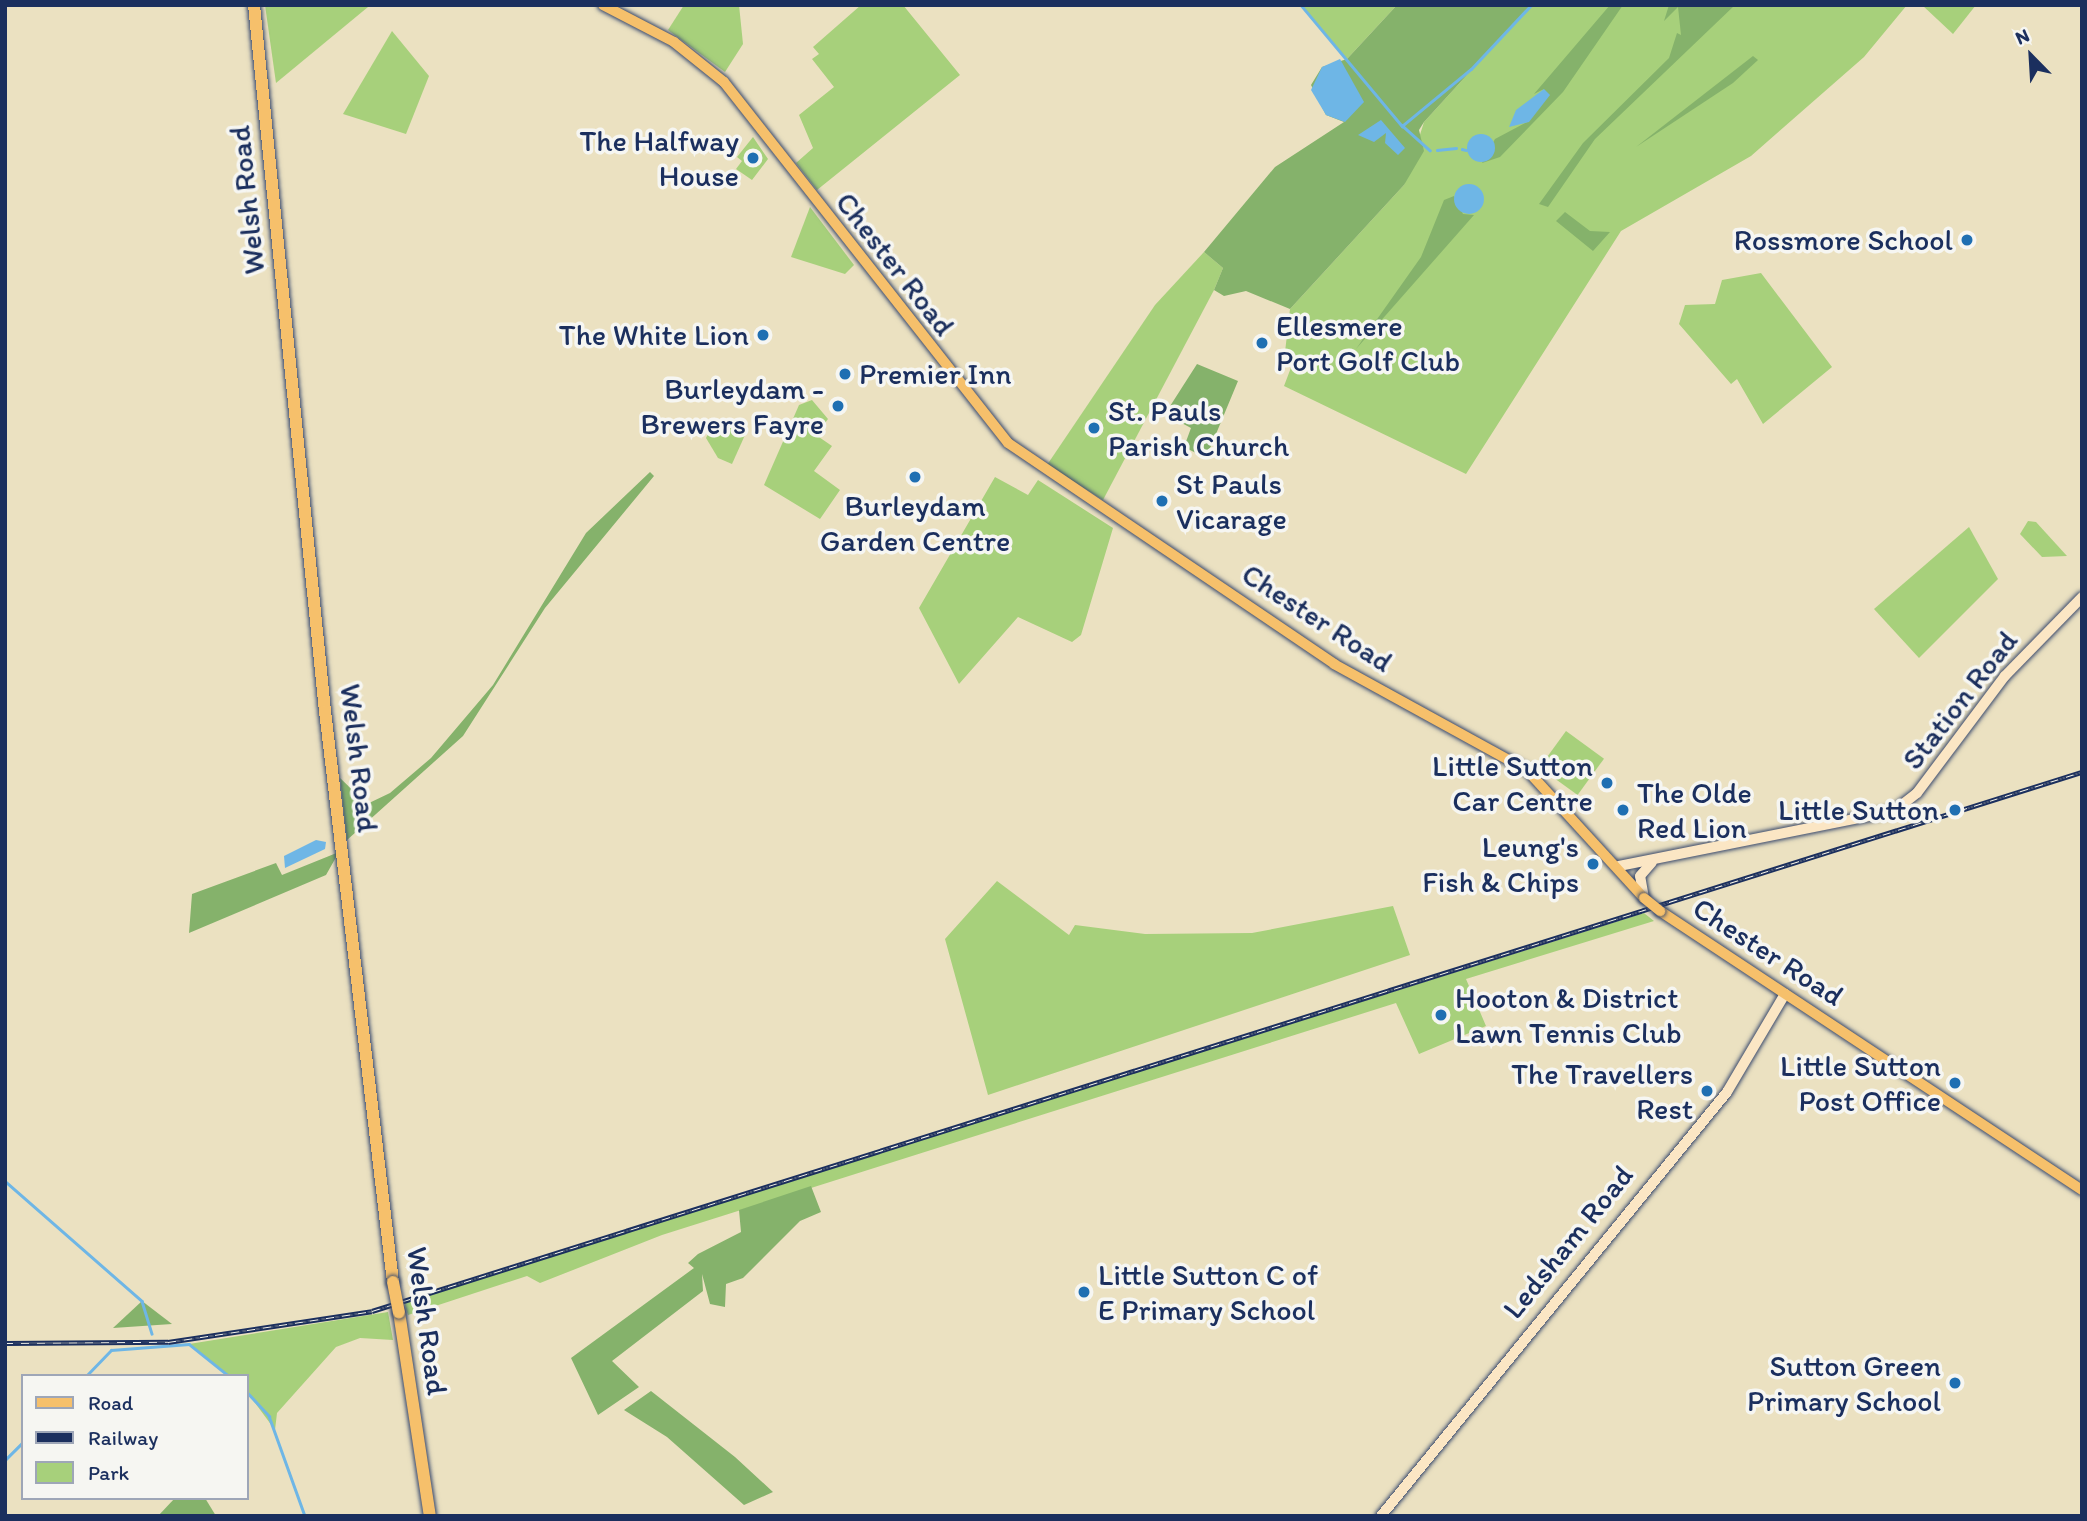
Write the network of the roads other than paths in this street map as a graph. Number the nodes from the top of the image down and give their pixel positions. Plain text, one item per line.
1 (254, 5) edge
2 (603, 5) edge
3 (2082, 597) edge
4 (1656, 860) junction
5 (1619, 866) junction
6 (1644, 898) junction
7 (1785, 993) junction
8 (2082, 1190) edge
9 (430, 1516) edge
10 (1381, 1516) edge

1 - 9 highway, Welsh Road, bridge
2 - 5 main road, Chester Road
3 - 4 main road, Station Road
4 - 5 main road, Station Road
4 - 6 main road
5 - 6 main road, Chester Road
6 - 7 main road, Chester Road, bridge
7 - 8 main road, Chester Road
7 - 10 main road, Ledsham Road

